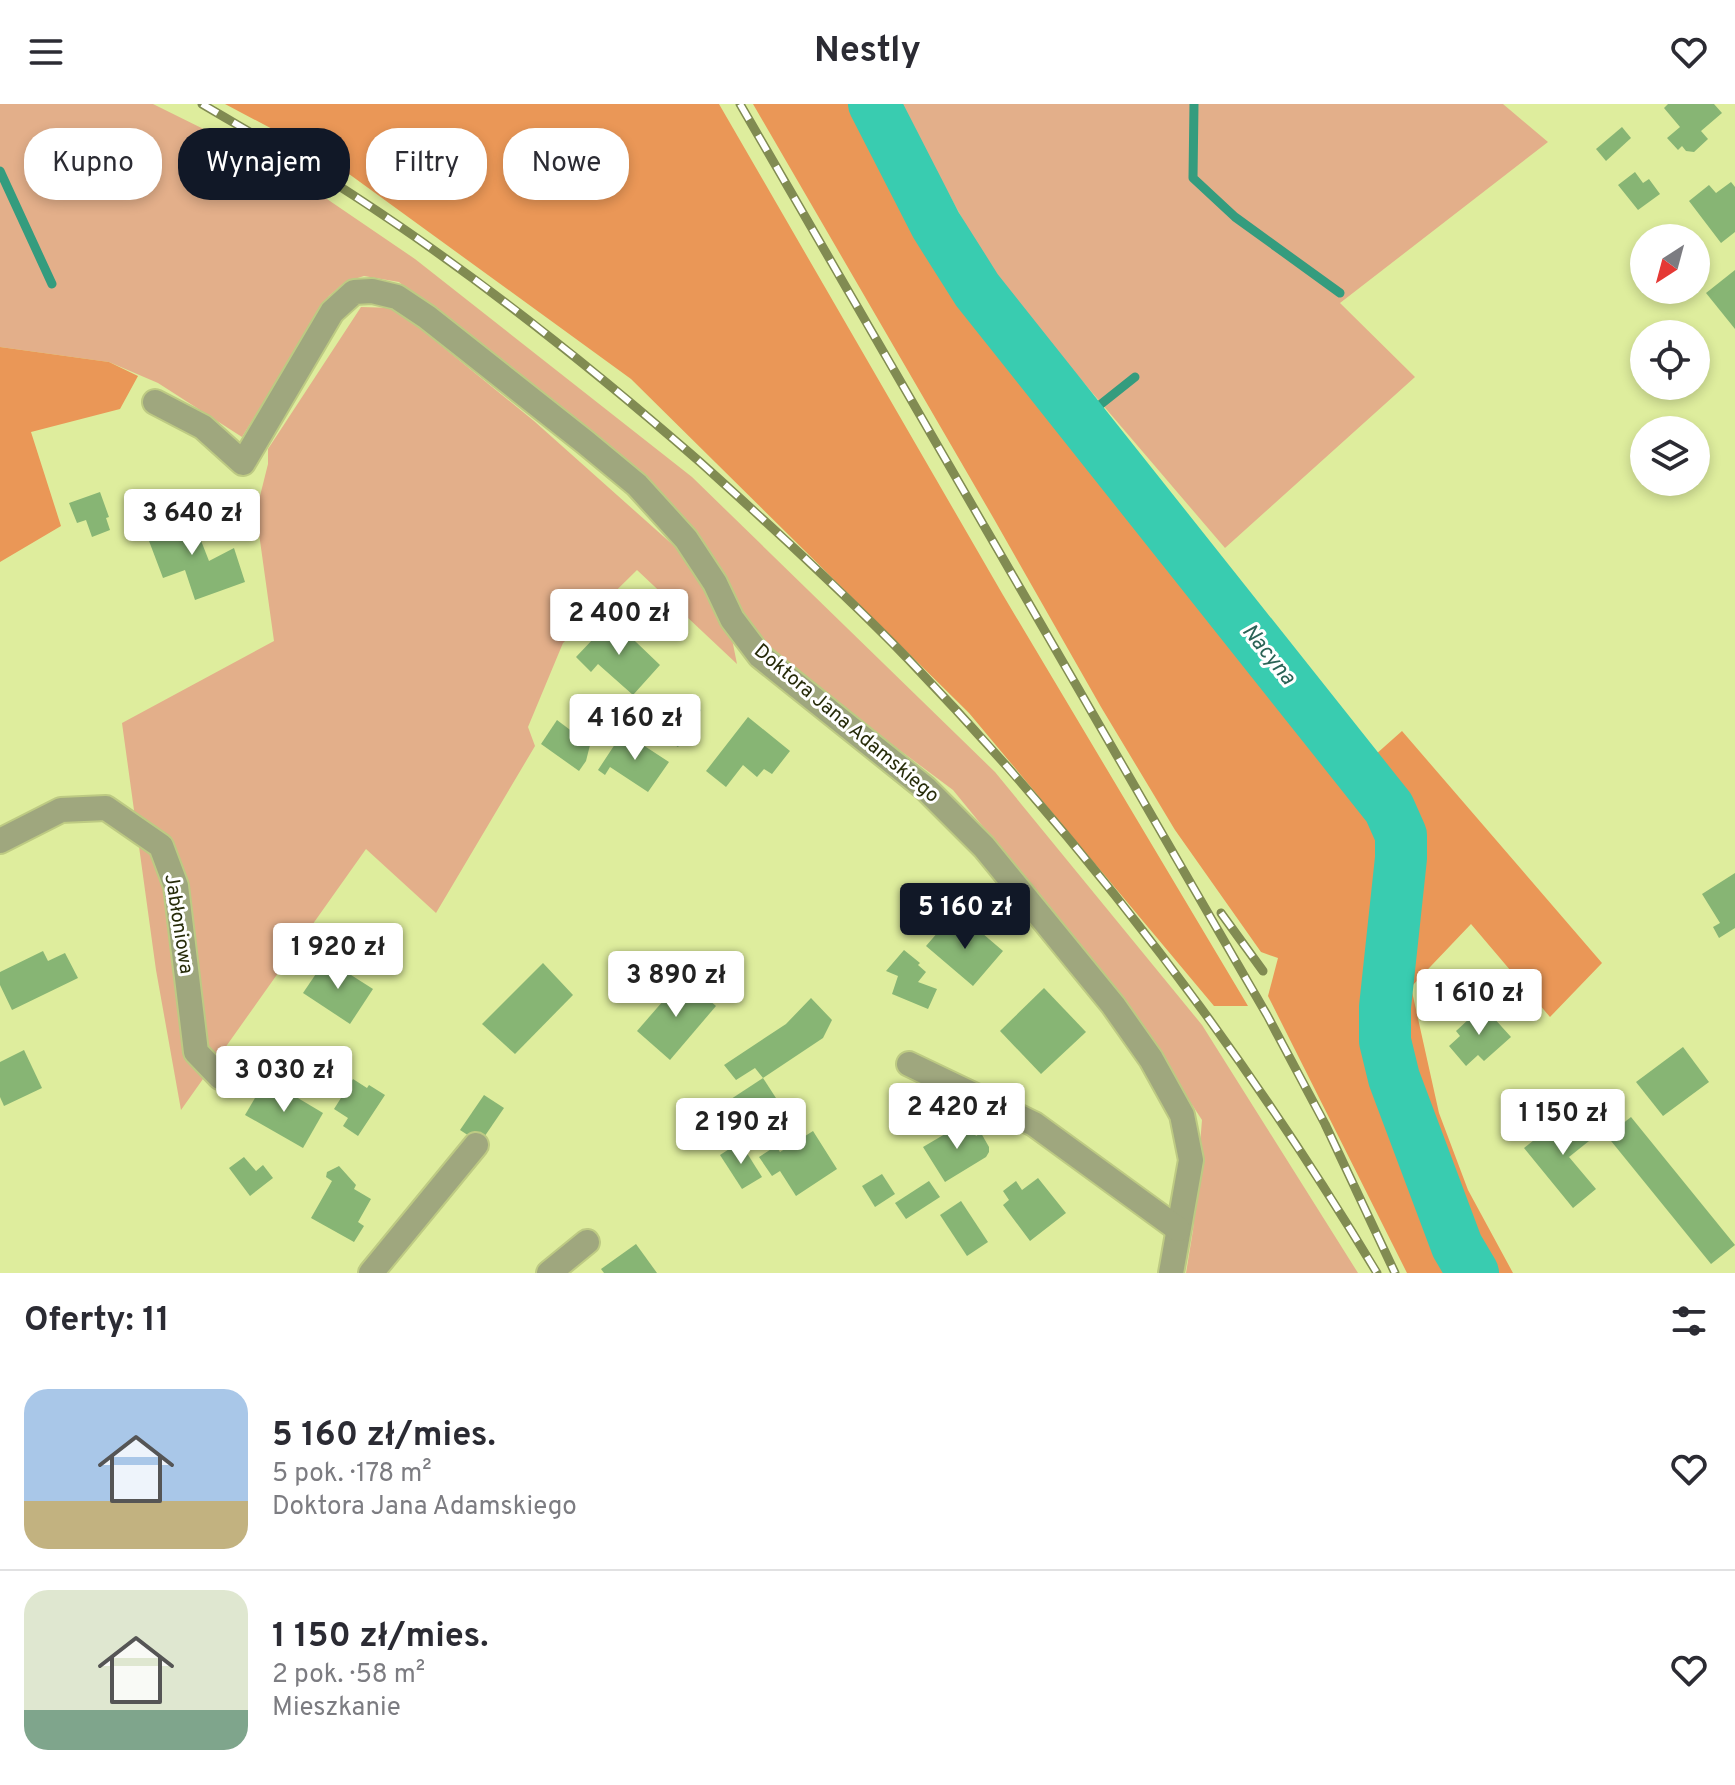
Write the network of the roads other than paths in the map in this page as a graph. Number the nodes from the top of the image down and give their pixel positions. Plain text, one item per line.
1 (155, 402) dead end
2 (0, 841) edge
3 (909, 1064) dead end
4 (220, 1077) dead end
5 (476, 1145) dead end
6 (1178, 1229) junction
7 (587, 1242) dead end
8 (371, 1273) edge
9 (549, 1273) edge
10 (1171, 1273) edge

1 - 6 street, Doktora Jana Adamskiego
2 - 4 street, Jabłoniowa
3 - 6 street
5 - 8 street
6 - 10 street, Doktora Jana Adamskiego
7 - 9 street

